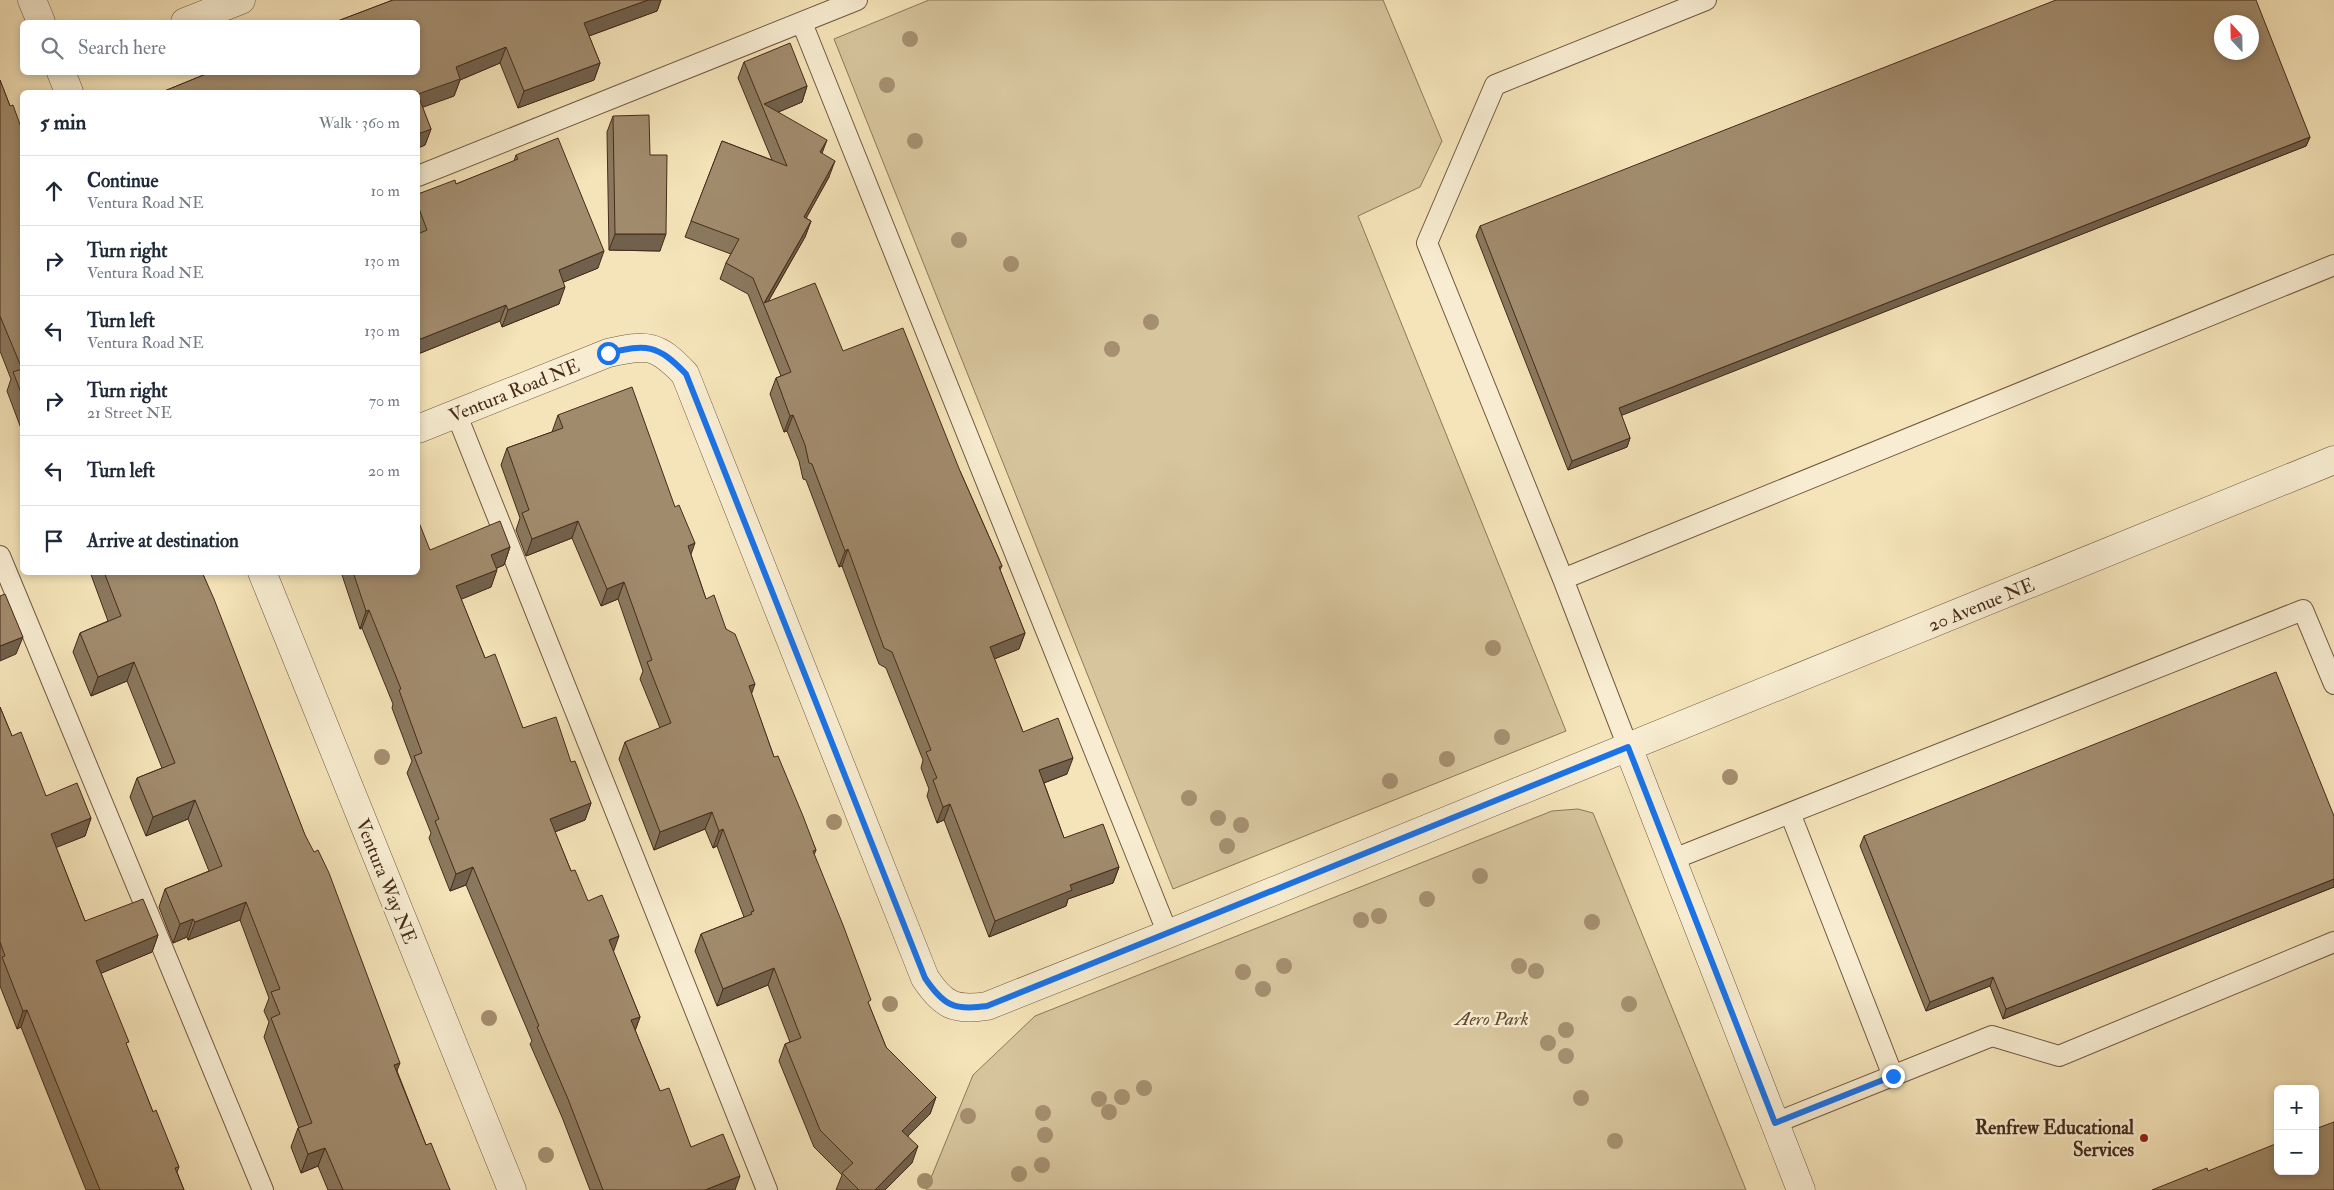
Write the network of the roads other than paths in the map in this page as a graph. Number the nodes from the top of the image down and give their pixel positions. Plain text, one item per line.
1 (32, 0) edge
2 (241, 0) edge
3 (857, 0) edge
4 (1706, 0) edge
5 (40, 20) edge
6 (190, 20) edge
7 (802, 23) junction
8 (62, 75) edge
9 (68, 90) edge
10 (420, 175) edge
11 (2334, 265) edge
12 (456, 413) junction
13 (420, 428) edge
14 (2334, 460) edge
15 (0, 556) edge
16 (263, 575) edge
17 (1563, 579) junction
18 (2334, 684) edge
19 (1628, 747) junction
20 (1790, 813) junction
21 (1671, 860) junction
22 (1168, 934) junction
23 (2334, 942) edge
24 (1893, 1076) junction
25 (1775, 1123) junction
26 (263, 1190) edge
27 (512, 1190) edge
28 (767, 1190) edge
29 (1801, 1190) edge

1 - 5 street
2 - 6 street
3 - 7 lane
4 - 17 lane
7 - 10 lane
7 - 22 lane
8 - 9 street
11 - 17 lane
12 - 13 street, Ventura Road NE
12 - 22 street, Ventura Road NE
12 - 28 lane
14 - 19 street, 20 Avenue NE
15 - 26 lane
16 - 27 street, Ventura Way NE
17 - 19 lane
18 - 20 lane
19 - 21 street
19 - 22 street, Ventura Road NE
20 - 21 lane
20 - 24 lane
21 - 25 street
23 - 24 lane
24 - 25 lane
25 - 29 street

